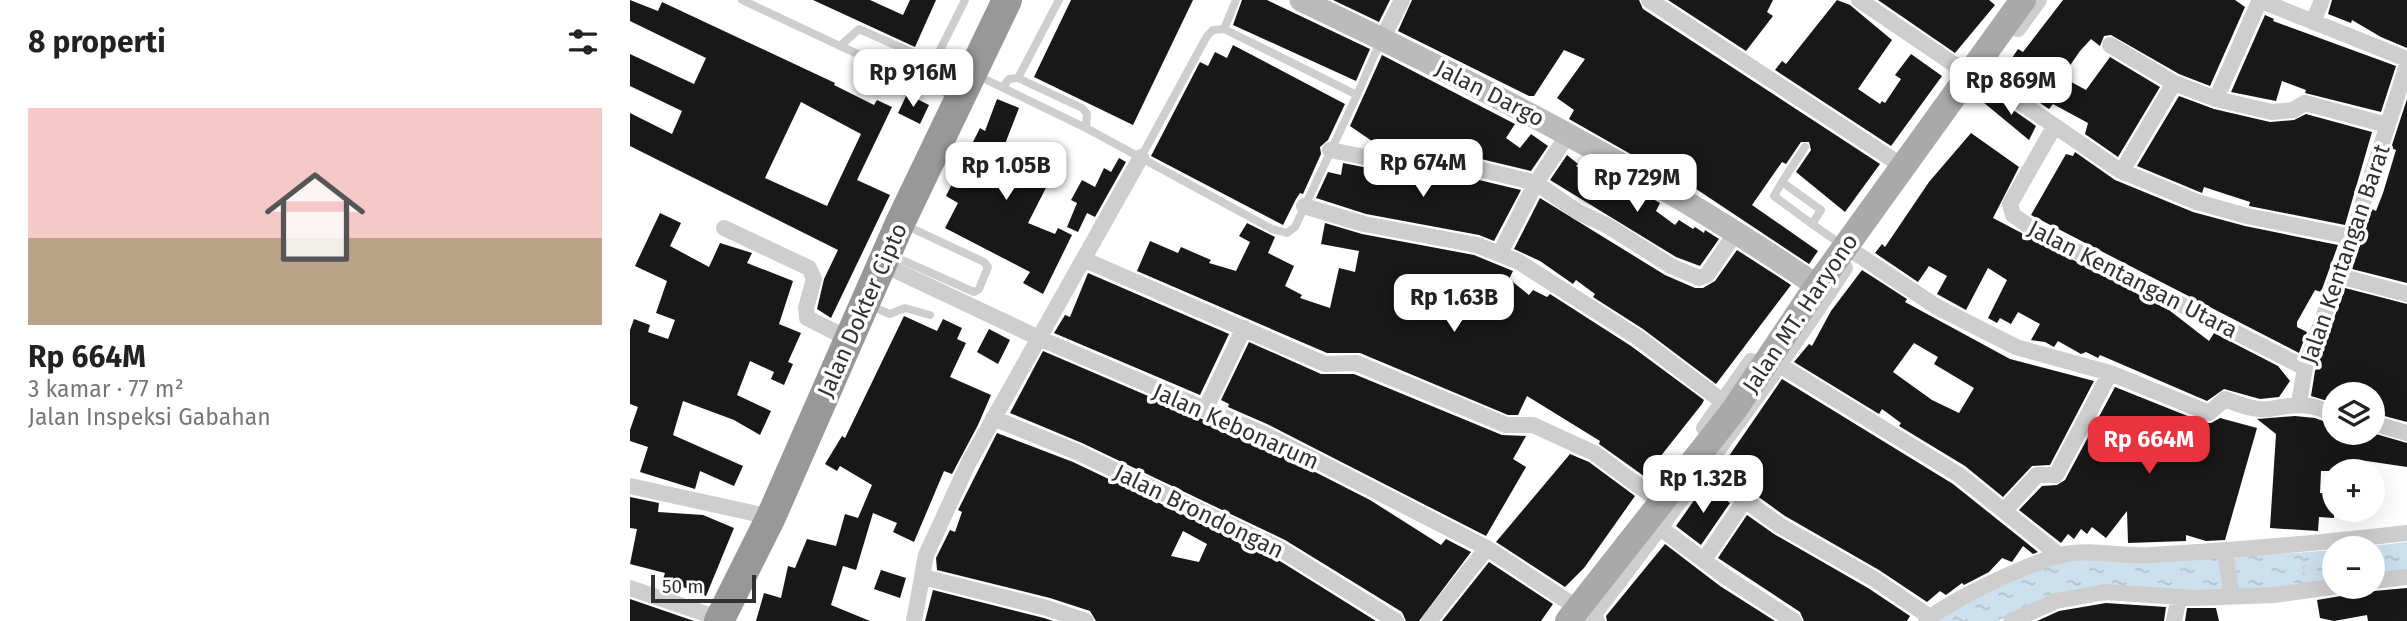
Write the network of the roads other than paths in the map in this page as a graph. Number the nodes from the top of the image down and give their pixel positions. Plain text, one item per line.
1 (742, 0) edge
2 (965, 0) edge
3 (1007, 0) edge
4 (1059, 0) edge
5 (1236, 0) edge
6 (1301, 0) edge
7 (1402, 0) edge
8 (1648, 0) edge
9 (1859, 0) edge
10 (2023, 0) edge
11 (2039, 0) edge
12 (2260, 0) edge
13 (2322, 0) edge
14 (2011, 17) edge
15 (2314, 22) junction
16 (1224, 29) junction
17 (1382, 39) junction
18 (2110, 45) dead end
19 (840, 47) junction
20 (937, 56) junction
21 (2407, 62) edge
22 (972, 72) junction
23 (1971, 72) junction
24 (1018, 78) junction
25 (2174, 83) junction
26 (1003, 87) junction
27 (1357, 95) junction
28 (959, 99) junction
29 (2216, 99) junction
30 (1943, 110) junction
31 (2388, 125) junction
32 (2054, 127) junction
33 (1086, 128) junction
34 (1569, 133) junction
35 (1805, 148) dead end
36 (1330, 150) junction
37 (1141, 157) junction
38 (1899, 164) junction
39 (2122, 170) junction
40 (1782, 182) junction
41 (1536, 183) junction
42 (1304, 206) junction
43 (900, 223) junction
44 (1812, 224) junction
45 (724, 228) dead end
46 (1736, 232) junction
47 (2352, 237) junction
48 (1845, 247) junction
49 (1500, 253) junction
50 (885, 259) junction
51 (1085, 260) junction
52 (2339, 276) junction
53 (1812, 283) junction
54 (2407, 294) edge
55 (864, 303) junction
56 (930, 315) dead end
57 (1244, 328) junction
58 (849, 339) junction
59 (1041, 339) junction
60 (1775, 362) junction
61 (2305, 368) junction
62 (2110, 373) junction
63 (2299, 403) junction
64 (1728, 406) junction
65 (2322, 408) edge
66 (1205, 410) junction
67 (993, 418) junction
68 (2385, 427) edge
69 (2407, 433) edge
70 (1699, 467) junction
71 (630, 486) edge
72 (1745, 500) junction
73 (2005, 510) junction
74 (1657, 512) junction
75 (771, 517) junction
76 (2407, 533) edge
77 (1487, 548) junction
78 (2225, 553) junction
79 (2062, 555) junction
80 (1704, 560) junction
81 (2407, 576) edge
82 (923, 578) junction
83 (2385, 579) edge
84 (2322, 588) edge
85 (630, 589) edge
86 (2231, 595) junction
87 (2179, 597) junction
88 (1583, 615) edge
89 (1928, 619) edge
90 (2021, 619) edge
91 (722, 620) edge
92 (915, 621) edge
93 (1086, 621) edge
94 (1396, 621) edge
95 (1429, 621) edge
96 (1554, 621) edge
97 (1794, 621) edge
98 (2174, 621) edge

1 - 19 lane
2 - 20 lane
3 - 22 highway, Jalan Dokter Cipto
4 - 24 lane
5 - 16 lane
6 - 17 street, Jalan Dargo
7 - 17 street
8 - 38 street
9 - 23 street
10 - 14 main road, Jalan MT. Haryono
11 - 14 street
12 - 15 street
12 - 29 street
13 - 15 street
14 - 23 main road, Jalan MT. Haryono
15 - 21 street
16 - 27 lane
16 - 37 lane
17 - 27 lane
17 - 34 street, Jalan Dargo
18 - 25 street
19 - 20 lane
19 - 28 lane
20 - 22 lane
21 - 31 street, Jalan Kentangan Barat
22 - 26 lane
22 - 28 highway, Jalan Dokter Cipto
23 - 30 main road, Jalan MT. Haryono
23 - 32 street
24 - 26 lane
24 - 33 lane
25 - 29 street
25 - 39 street
26 - 33 lane
27 - 36 lane
28 - 43 highway, Jalan Dokter Cipto
29 - 31 street
30 - 38 main road, Jalan MT. Haryono
30 - 48 street
31 - 47 street, Jalan Kentangan Barat
32 - 39 street
32 - 61 street, Jalan Kentangan Utara
33 - 37 lane
34 - 41 street
34 - 46 street, Jalan Dargo
35 - 40 lane
36 - 41 street
36 - 42 lane
37 - 42 lane
37 - 51 street
38 - 48 main road, Jalan MT. Haryono
39 - 47 street
40 - 44 lane
40 - 44 lane
41 - 46 street
41 - 49 street
42 - 49 street
43 - 50 highway, Jalan Dokter Cipto
43 - 50 lane
44 - 48 lane
45 - 58 street
46 - 53 street, Jalan Dargo
47 - 52 street, Jalan Kentangan Barat
48 - 53 main road, Jalan MT. Haryono
48 - 60 street
48 - 62 street
49 - 64 street
50 - 55 highway, Jalan Dokter Cipto
50 - 59 street, Jalan Kebonarum
51 - 57 street
51 - 59 street
52 - 54 street
52 - 61 street, Jalan Kentangan Barat
53 - 60 main road, Jalan MT. Haryono
53 - 64 street
55 - 56 lane
55 - 58 highway, Jalan Dokter Cipto
57 - 66 street
57 - 74 street
58 - 75 highway, Jalan Dokter Cipto
59 - 66 street, Jalan Kebonarum
59 - 67 street
60 - 64 main road, Jalan MT. Haryono
60 - 70 street
60 - 73 street
61 - 63 street, Jalan Kentangan Barat
62 - 63 street
62 - 73 street
63 - 65 street
64 - 70 main road, Jalan MT. Haryono
64 - 74 street
66 - 77 street, Jalan Kebonarum
67 - 82 street
67 - 94 street, Jalan Brondongan
68 - 69 street
70 - 72 street
70 - 74 main road, Jalan MT. Haryono
71 - 75 street
72 - 80 street
72 - 89 street
73 - 79 street
74 - 80 street
74 - 88 main road, Jalan MT. Haryono
75 - 91 highway, Jalan Dokter Cipto
76 - 78 street
77 - 88 street, Jalan Kebonarum
77 - 95 street
78 - 79 street
78 - 86 street
79 - 89 street
80 - 97 street
81 - 83 street
82 - 92 street
82 - 93 street
84 - 86 street
85 - 91 street
86 - 87 street
87 - 90 street
87 - 98 street
88 - 96 street

